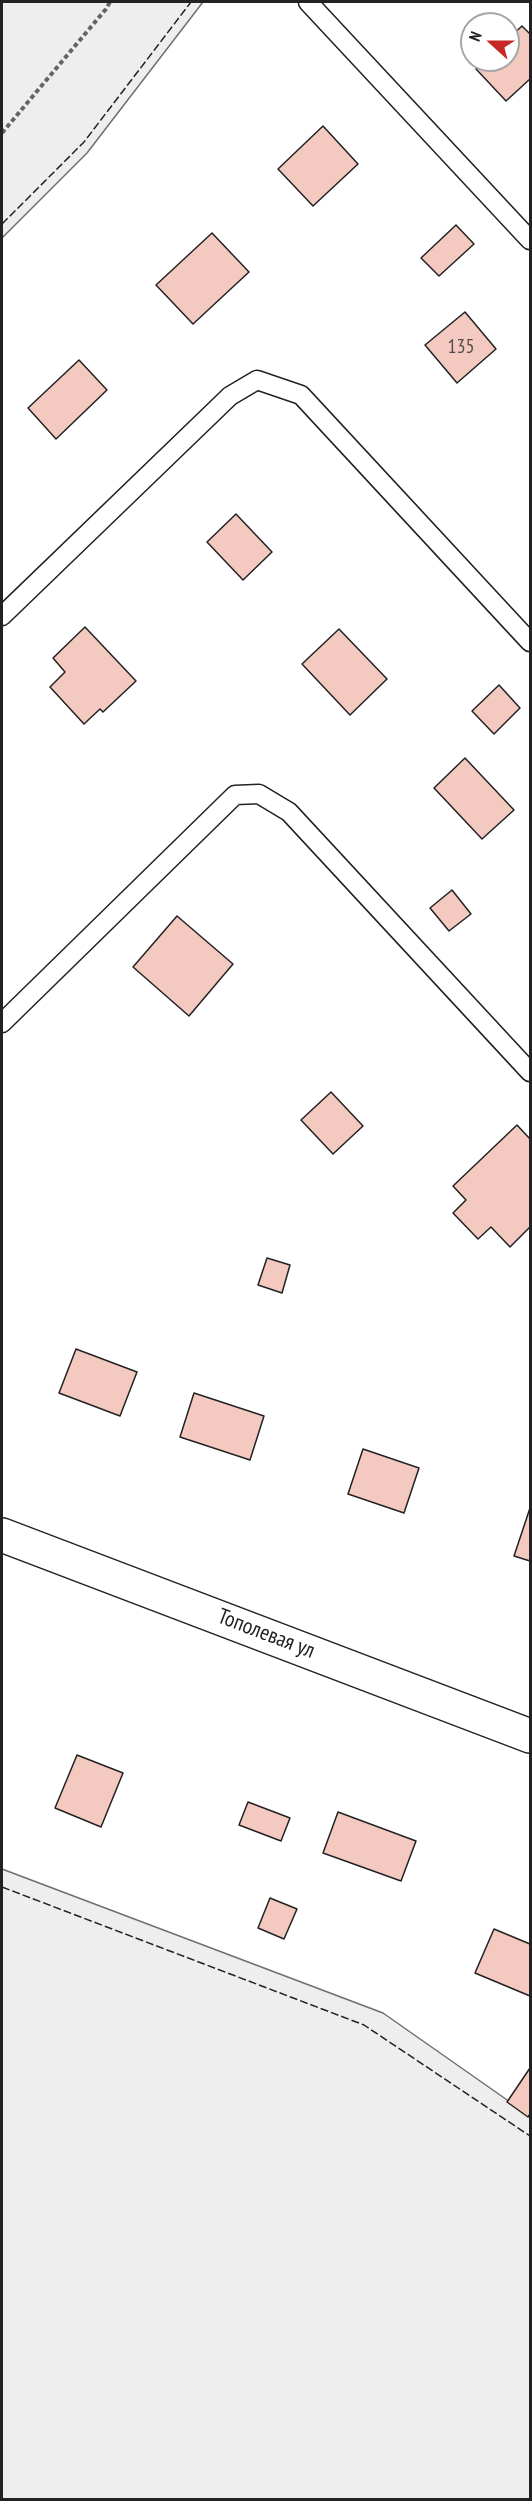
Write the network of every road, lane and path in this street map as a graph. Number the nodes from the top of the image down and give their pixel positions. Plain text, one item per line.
1 (110, 2) edge
2 (308, 2) edge
3 (2, 133) edge
4 (531, 240) edge
5 (2, 616) edge
6 (531, 642) edge
7 (2, 1023) edge
8 (531, 1072) edge
9 (2, 1535) edge
10 (531, 1736) edge

1 - 3 path
2 - 4 lane
5 - 6 lane
7 - 8 lane
9 - 10 street, Тополевая ул

